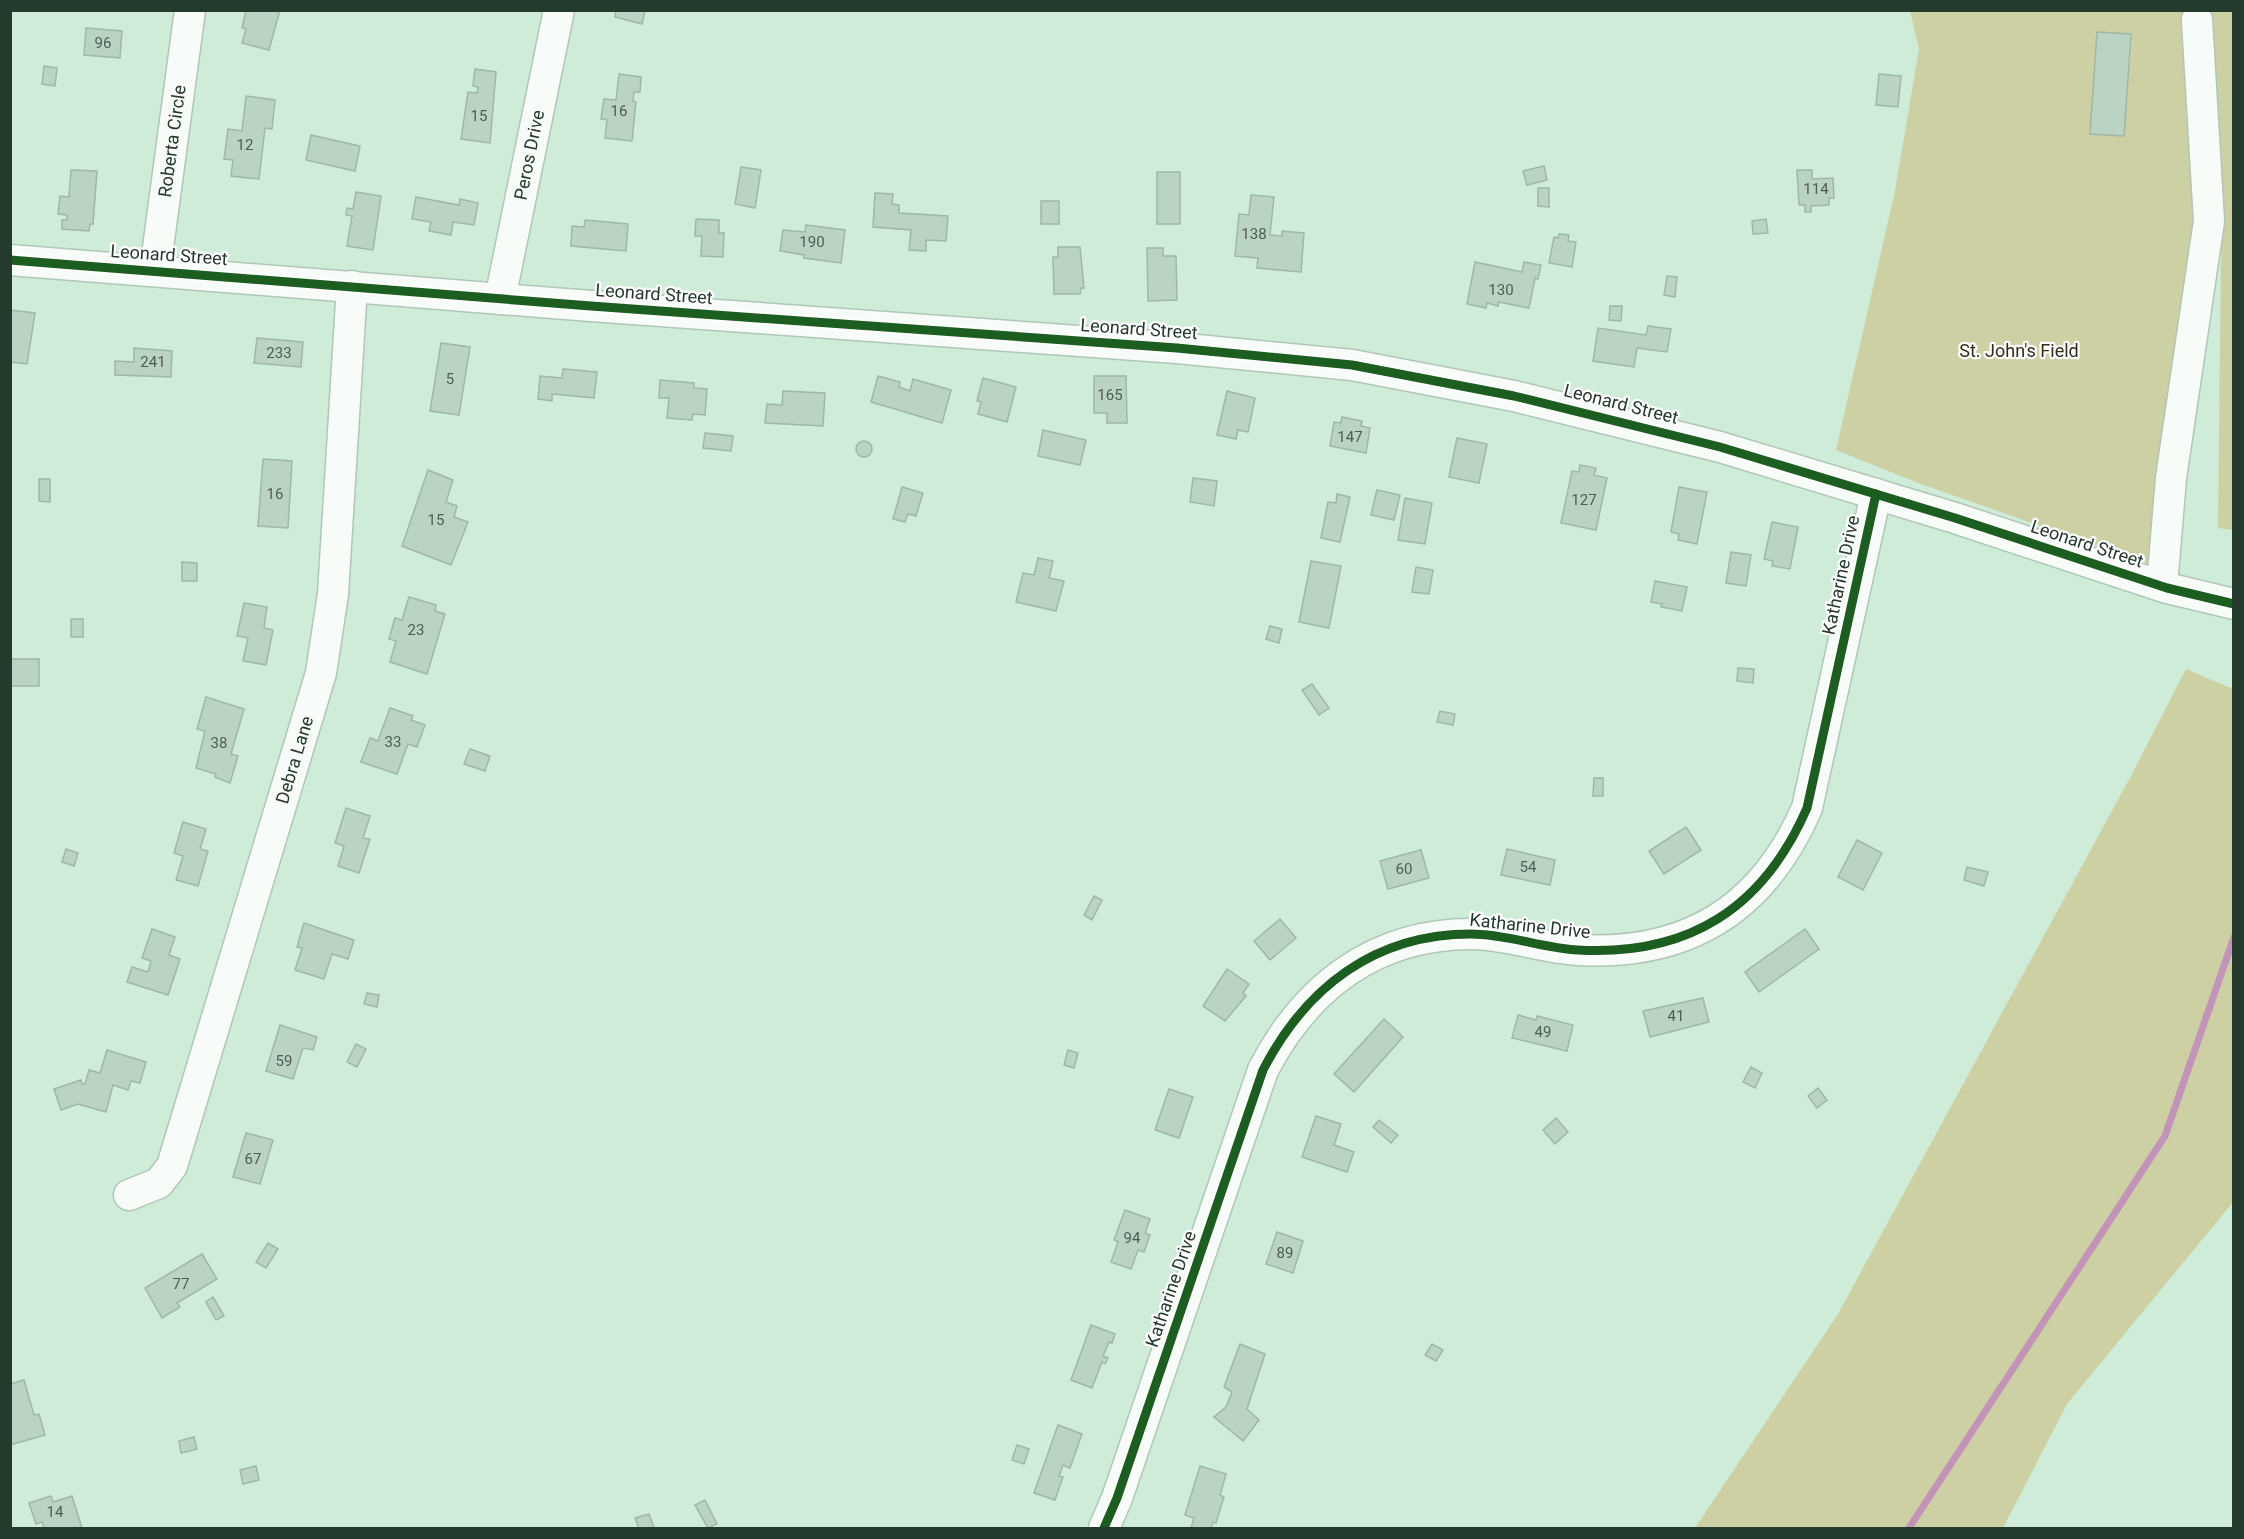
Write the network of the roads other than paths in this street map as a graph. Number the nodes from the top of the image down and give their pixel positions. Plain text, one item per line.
1 (190, 10) edge
2 (559, 10) edge
3 (2197, 20) dead end
4 (10, 260) edge
5 (155, 270) junction
6 (352, 286) junction
7 (500, 299) junction
8 (1876, 494) junction
9 (2162, 586) junction
10 (2234, 604) edge
11 (129, 1195) dead end
12 (1104, 1528) edge

1 - 5 street, Roberta Circle
2 - 7 street, Peros Drive
3 - 9 street
4 - 5 street, Leonard Street
5 - 6 street, Leonard Street
6 - 7 street, Leonard Street
6 - 11 street, Debra Lane
7 - 8 street, Leonard Street
8 - 9 street, Leonard Street
8 - 12 street, Katharine Drive
9 - 10 street, Leonard Street

